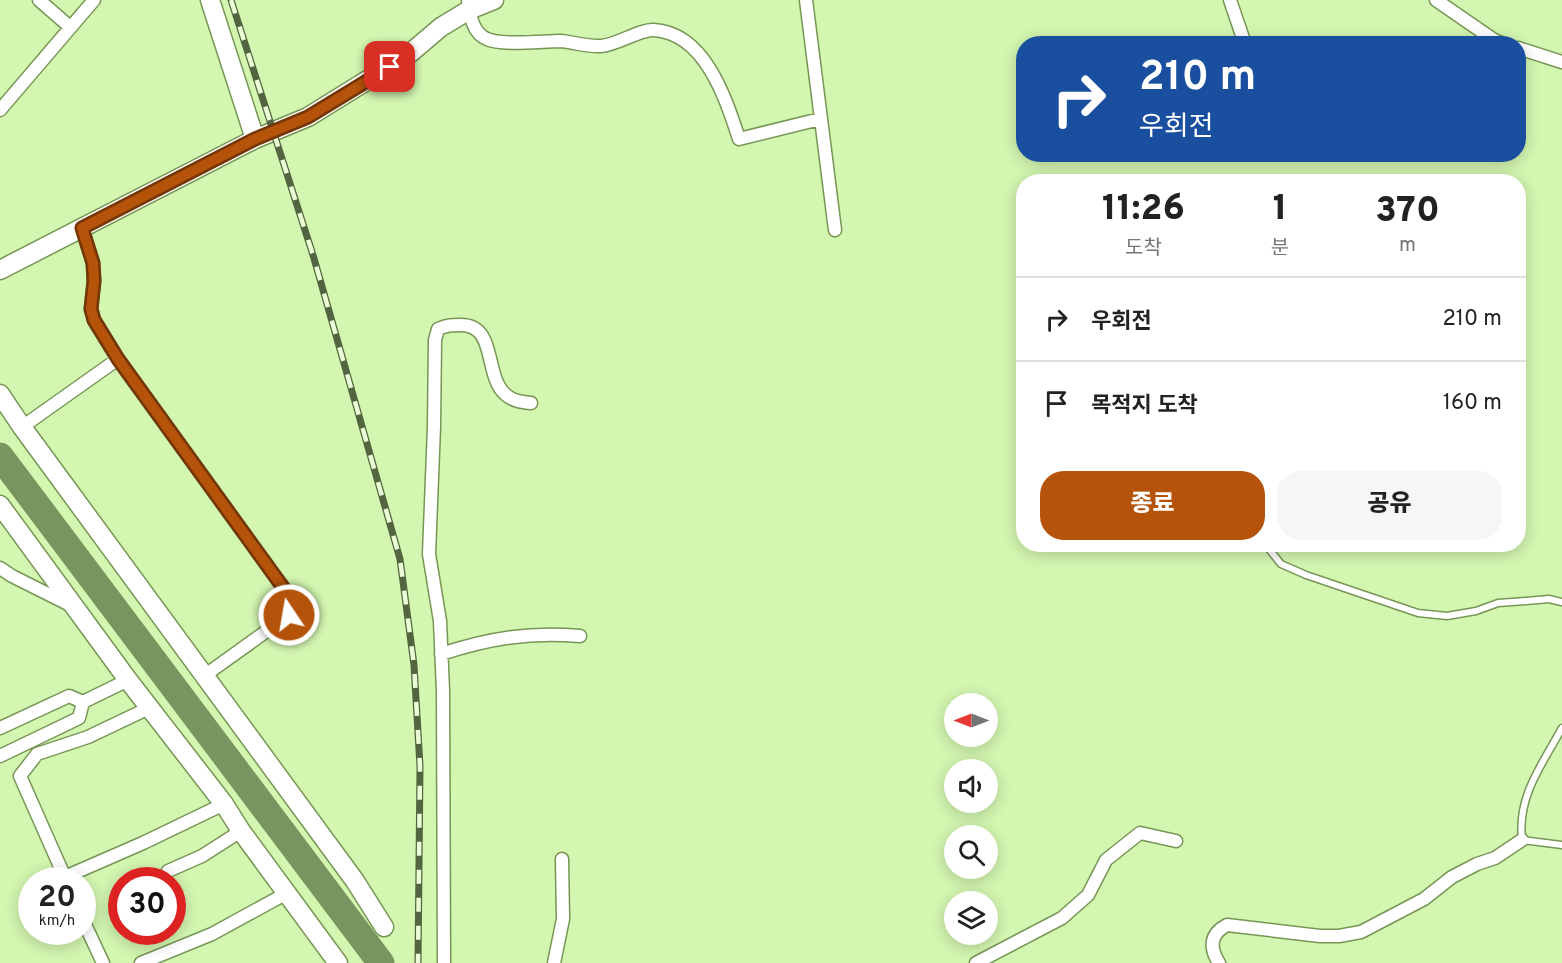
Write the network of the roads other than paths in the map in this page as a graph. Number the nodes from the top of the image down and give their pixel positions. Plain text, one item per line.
1 (39, 0) edge
2 (94, 0) edge
3 (210, 0) edge
4 (494, 0) edge
5 (806, 0) edge
6 (1230, 0) edge
7 (1436, 0) edge
8 (468, 5) edge
9 (70, 27) junction
10 (1242, 36) edge
11 (1488, 36) edge
12 (1526, 51) edge
13 (1562, 62) edge
14 (0, 110) edge
15 (820, 119) junction
16 (255, 139) junction
17 (82, 228) junction
18 (835, 230) dead end
19 (0, 270) edge
20 (118, 359) junction
21 (0, 394) edge
22 (531, 403) dead end
23 (22, 427) junction
24 (0, 505) edge
25 (1271, 552) edge
26 (0, 568) edge
27 (1562, 602) edge
28 (76, 608) junction
29 (580, 636) dead end
30 (441, 654) junction
31 (204, 676) junction
32 (128, 680) junction
33 (84, 702) junction
34 (149, 708) junction
35 (0, 728) edge
36 (1562, 729) edge
37 (0, 756) edge
38 (224, 804) junction
39 (241, 831) junction
40 (1522, 840) junction
41 (1176, 841) dead end
42 (1562, 844) edge
43 (562, 859) dead end
44 (60, 867) edge
45 (91, 867) edge
46 (177, 867) edge
47 (287, 893) junction
48 (384, 927) dead end
49 (95, 945) edge
50 (103, 963) edge
51 (141, 963) edge
52 (338, 963) edge
53 (444, 963) edge
54 (554, 963) edge
55 (976, 963) edge
56 (1219, 963) edge

1 - 9 street
2 - 9 street
3 - 16 street
4 - 8 street
5 - 15 street
6 - 10 street
7 - 11 street
8 - 15 street
8 - 16 street
9 - 14 street
12 - 13 street
15 - 18 street
16 - 17 street
17 - 19 street
17 - 20 street
20 - 23 street
20 - 31 street
21 - 23 street
22 - 30 street
23 - 31 street
24 - 28 street
25 - 27 lane
26 - 28 street
28 - 32 street
29 - 30 street
30 - 53 street
31 - 48 street
32 - 33 street
32 - 34 street
33 - 35 street
33 - 37 street
34 - 38 street
34 - 44 street
36 - 40 lane
38 - 39 street
38 - 45 street
39 - 46 street
39 - 47 street
40 - 42 lane
40 - 56 street
41 - 55 street
43 - 54 street
47 - 51 street
47 - 52 street
49 - 50 street

